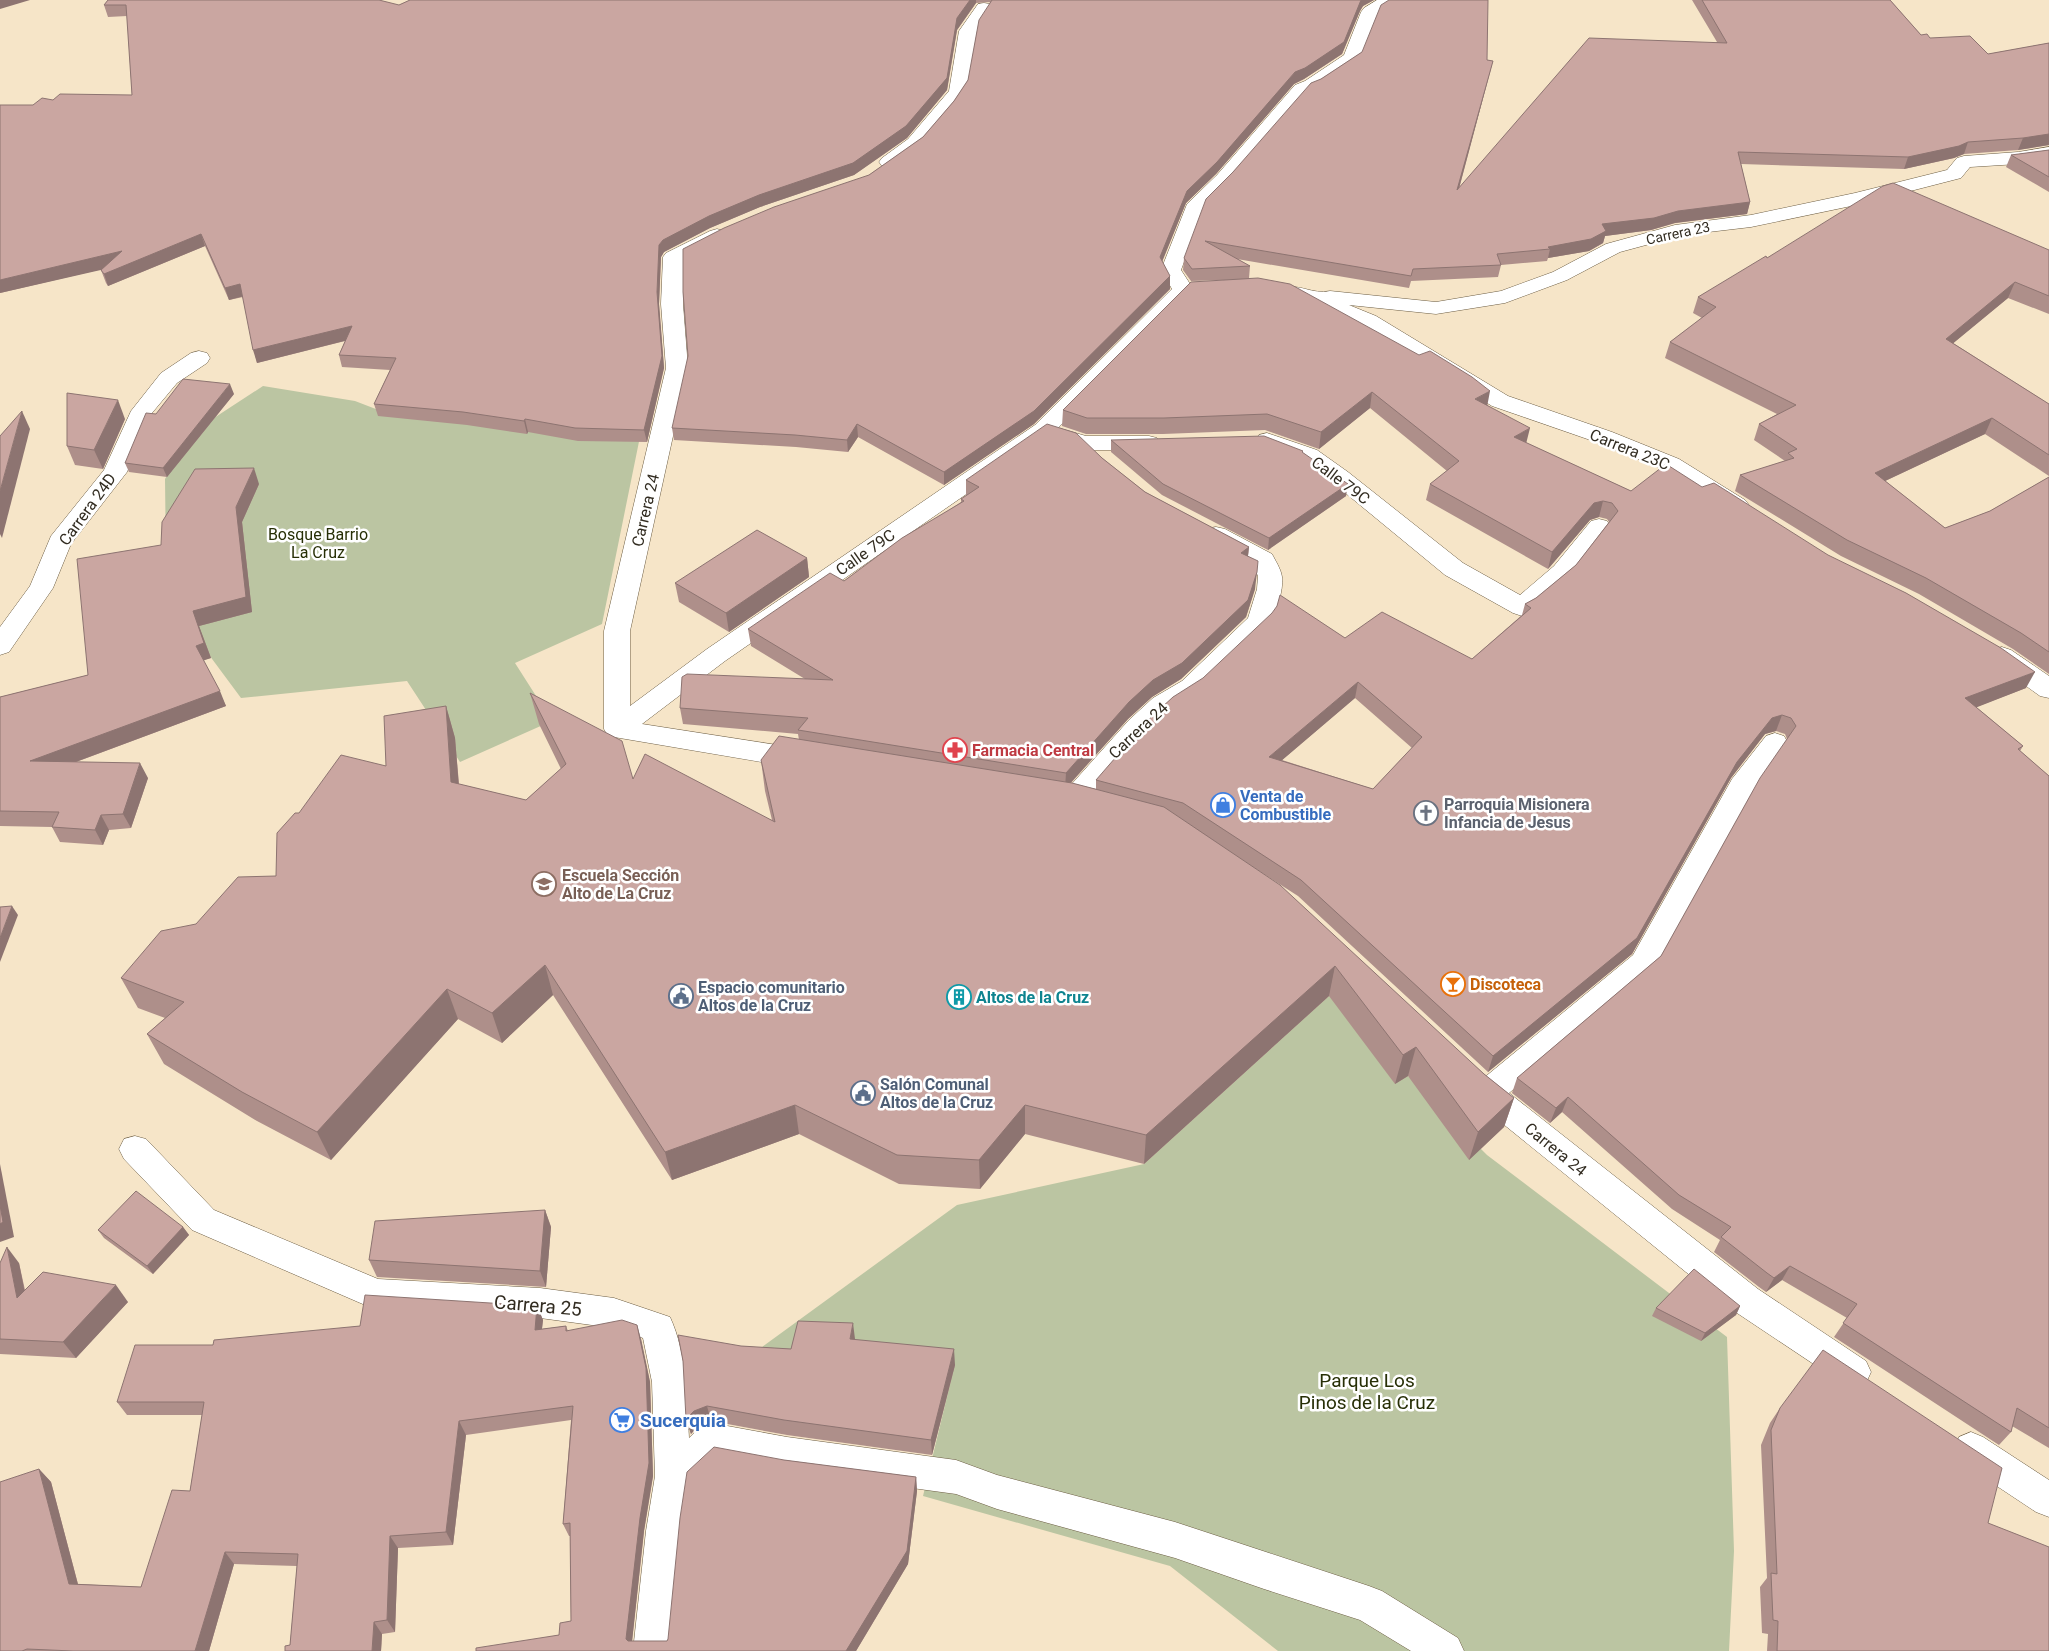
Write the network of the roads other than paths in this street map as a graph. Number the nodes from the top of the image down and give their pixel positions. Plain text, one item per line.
1 (1390, 0) edge
2 (984, 8) edge
3 (2049, 153) edge
4 (878, 170) edge
5 (735, 227) edge
6 (1265, 288) edge
7 (1308, 296) junction
8 (199, 358) dead end
9 (1042, 430) junction
10 (1246, 439) edge
11 (1172, 442) edge
12 (1085, 443) junction
13 (1104, 462) edge
14 (1755, 516) edge
15 (1195, 525) edge
16 (1599, 527) dead end
17 (0, 646) edge
18 (1986, 647) edge
19 (2049, 689) edge
20 (617, 729) junction
21 (1775, 743) dead end
22 (830, 763) edge
23 (1043, 797) edge
24 (1459, 1067) edge
25 (1487, 1093) junction
26 (135, 1149) dead end
27 (1877, 1387) edge
28 (1951, 1435) edge
29 (673, 1476) junction
30 (2049, 1500) edge
31 (652, 1651) edge
32 (1445, 1651) edge

1 - 9 street, Calle 79C
2 - 4 street
3 - 7 street, Carrera 23
5 - 20 street, Carrera 24
6 - 7 street, Carrera 23C
7 - 14 street, Carrera 23C
8 - 17 street, Carrera 24D
9 - 12 street
9 - 20 street, Calle 79C
10 - 16 street, Calle 79C
11 - 12 street
12 - 13 street
15 - 23 street, Carrera 24
18 - 19 street
20 - 22 street
21 - 25 street
24 - 25 street, Carrera 24
25 - 27 street, Carrera 24
26 - 29 street, Carrera 25
28 - 30 street
29 - 31 street, Carrera 25
29 - 32 street

